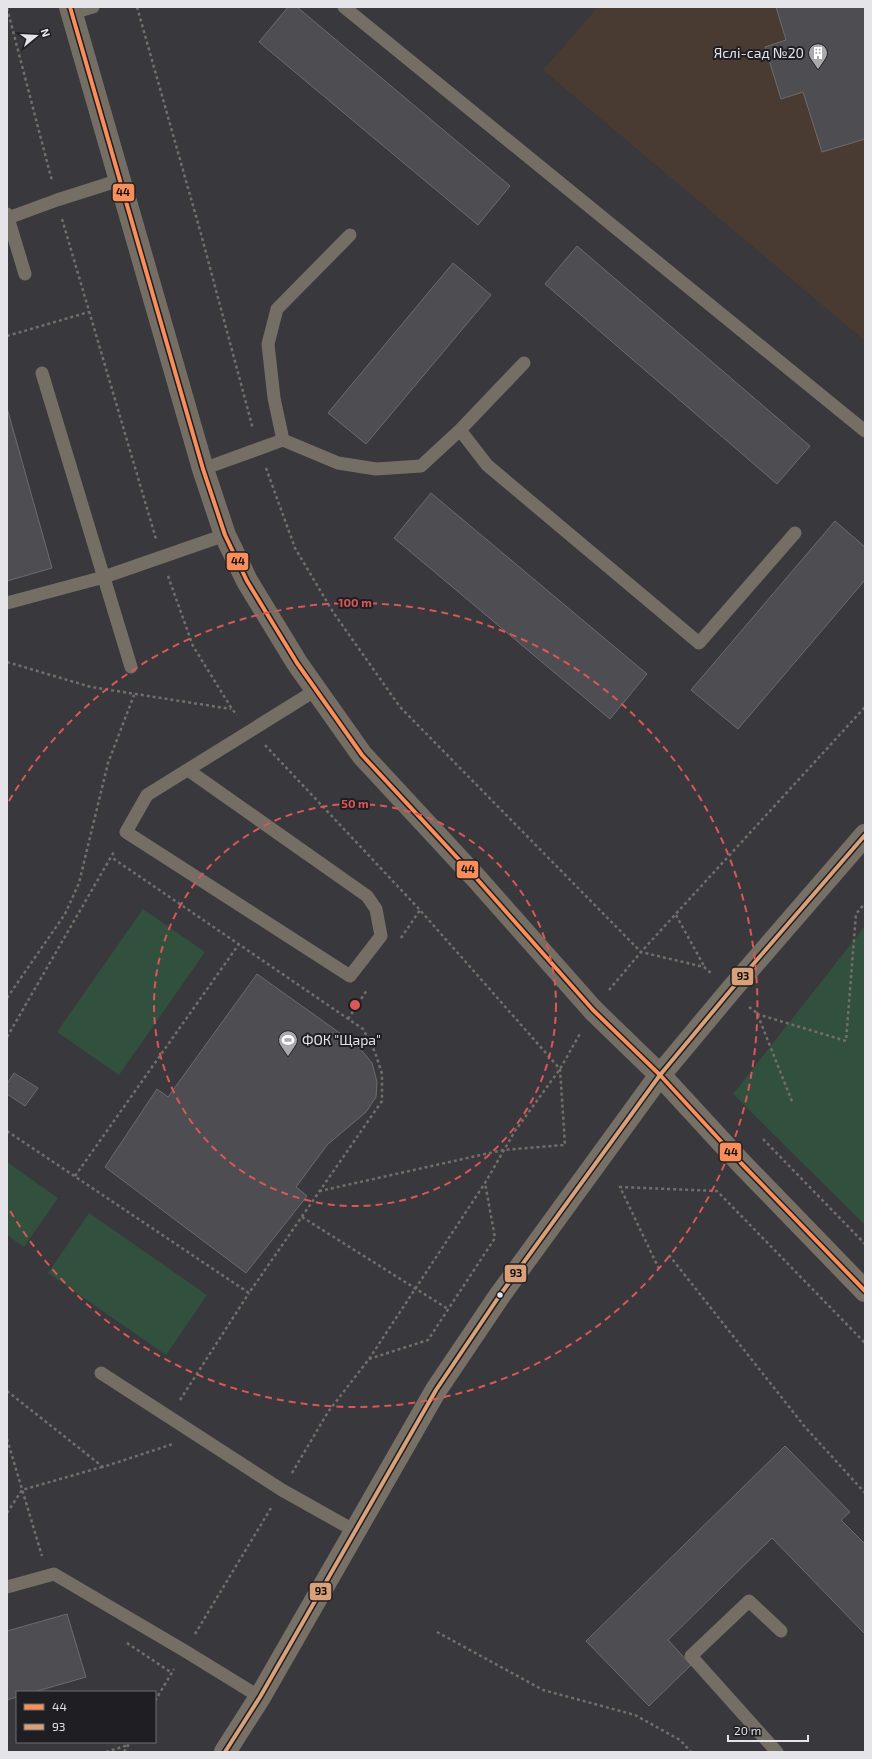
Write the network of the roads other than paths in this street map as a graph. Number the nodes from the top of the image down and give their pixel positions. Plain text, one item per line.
1 (93, 7) edge
2 (344, 7) edge
3 (71, 10) edge
4 (120, 180) junction
5 (8, 216) edge
6 (350, 235) dead end
7 (25, 274) dead end
8 (524, 363) dead end
9 (42, 373) dead end
10 (460, 430) junction
11 (865, 431) edge
12 (283, 440) junction
13 (203, 469) junction
14 (795, 533) dead end
15 (225, 536) junction
16 (104, 577) junction
17 (7, 603) edge
18 (131, 667) dead end
19 (316, 690) junction
20 (188, 770) junction
21 (865, 835) edge
22 (660, 1075) junction
23 (865, 1291) edge
24 (101, 1373) dead end
25 (355, 1531) junction
26 (7, 1587) edge
27 (781, 1632) dead end
28 (260, 1697) junction
29 (225, 1752) edge
30 (777, 1752) edge

1 - 3 lane
2 - 11 lane
3 - 4 street
4 - 5 lane
4 - 13 street
5 - 7 lane
6 - 12 lane
8 - 10 lane
9 - 16 lane
10 - 12 lane
10 - 14 lane
12 - 13 lane
13 - 15 street
15 - 16 lane
15 - 19 street
16 - 17 lane
16 - 18 lane
19 - 20 lane
19 - 22 street
20 - 20 lane
21 - 22 main road
22 - 23 main road
22 - 25 main road
24 - 25 lane
25 - 28 main road
26 - 28 lane
27 - 30 lane
28 - 29 main road

